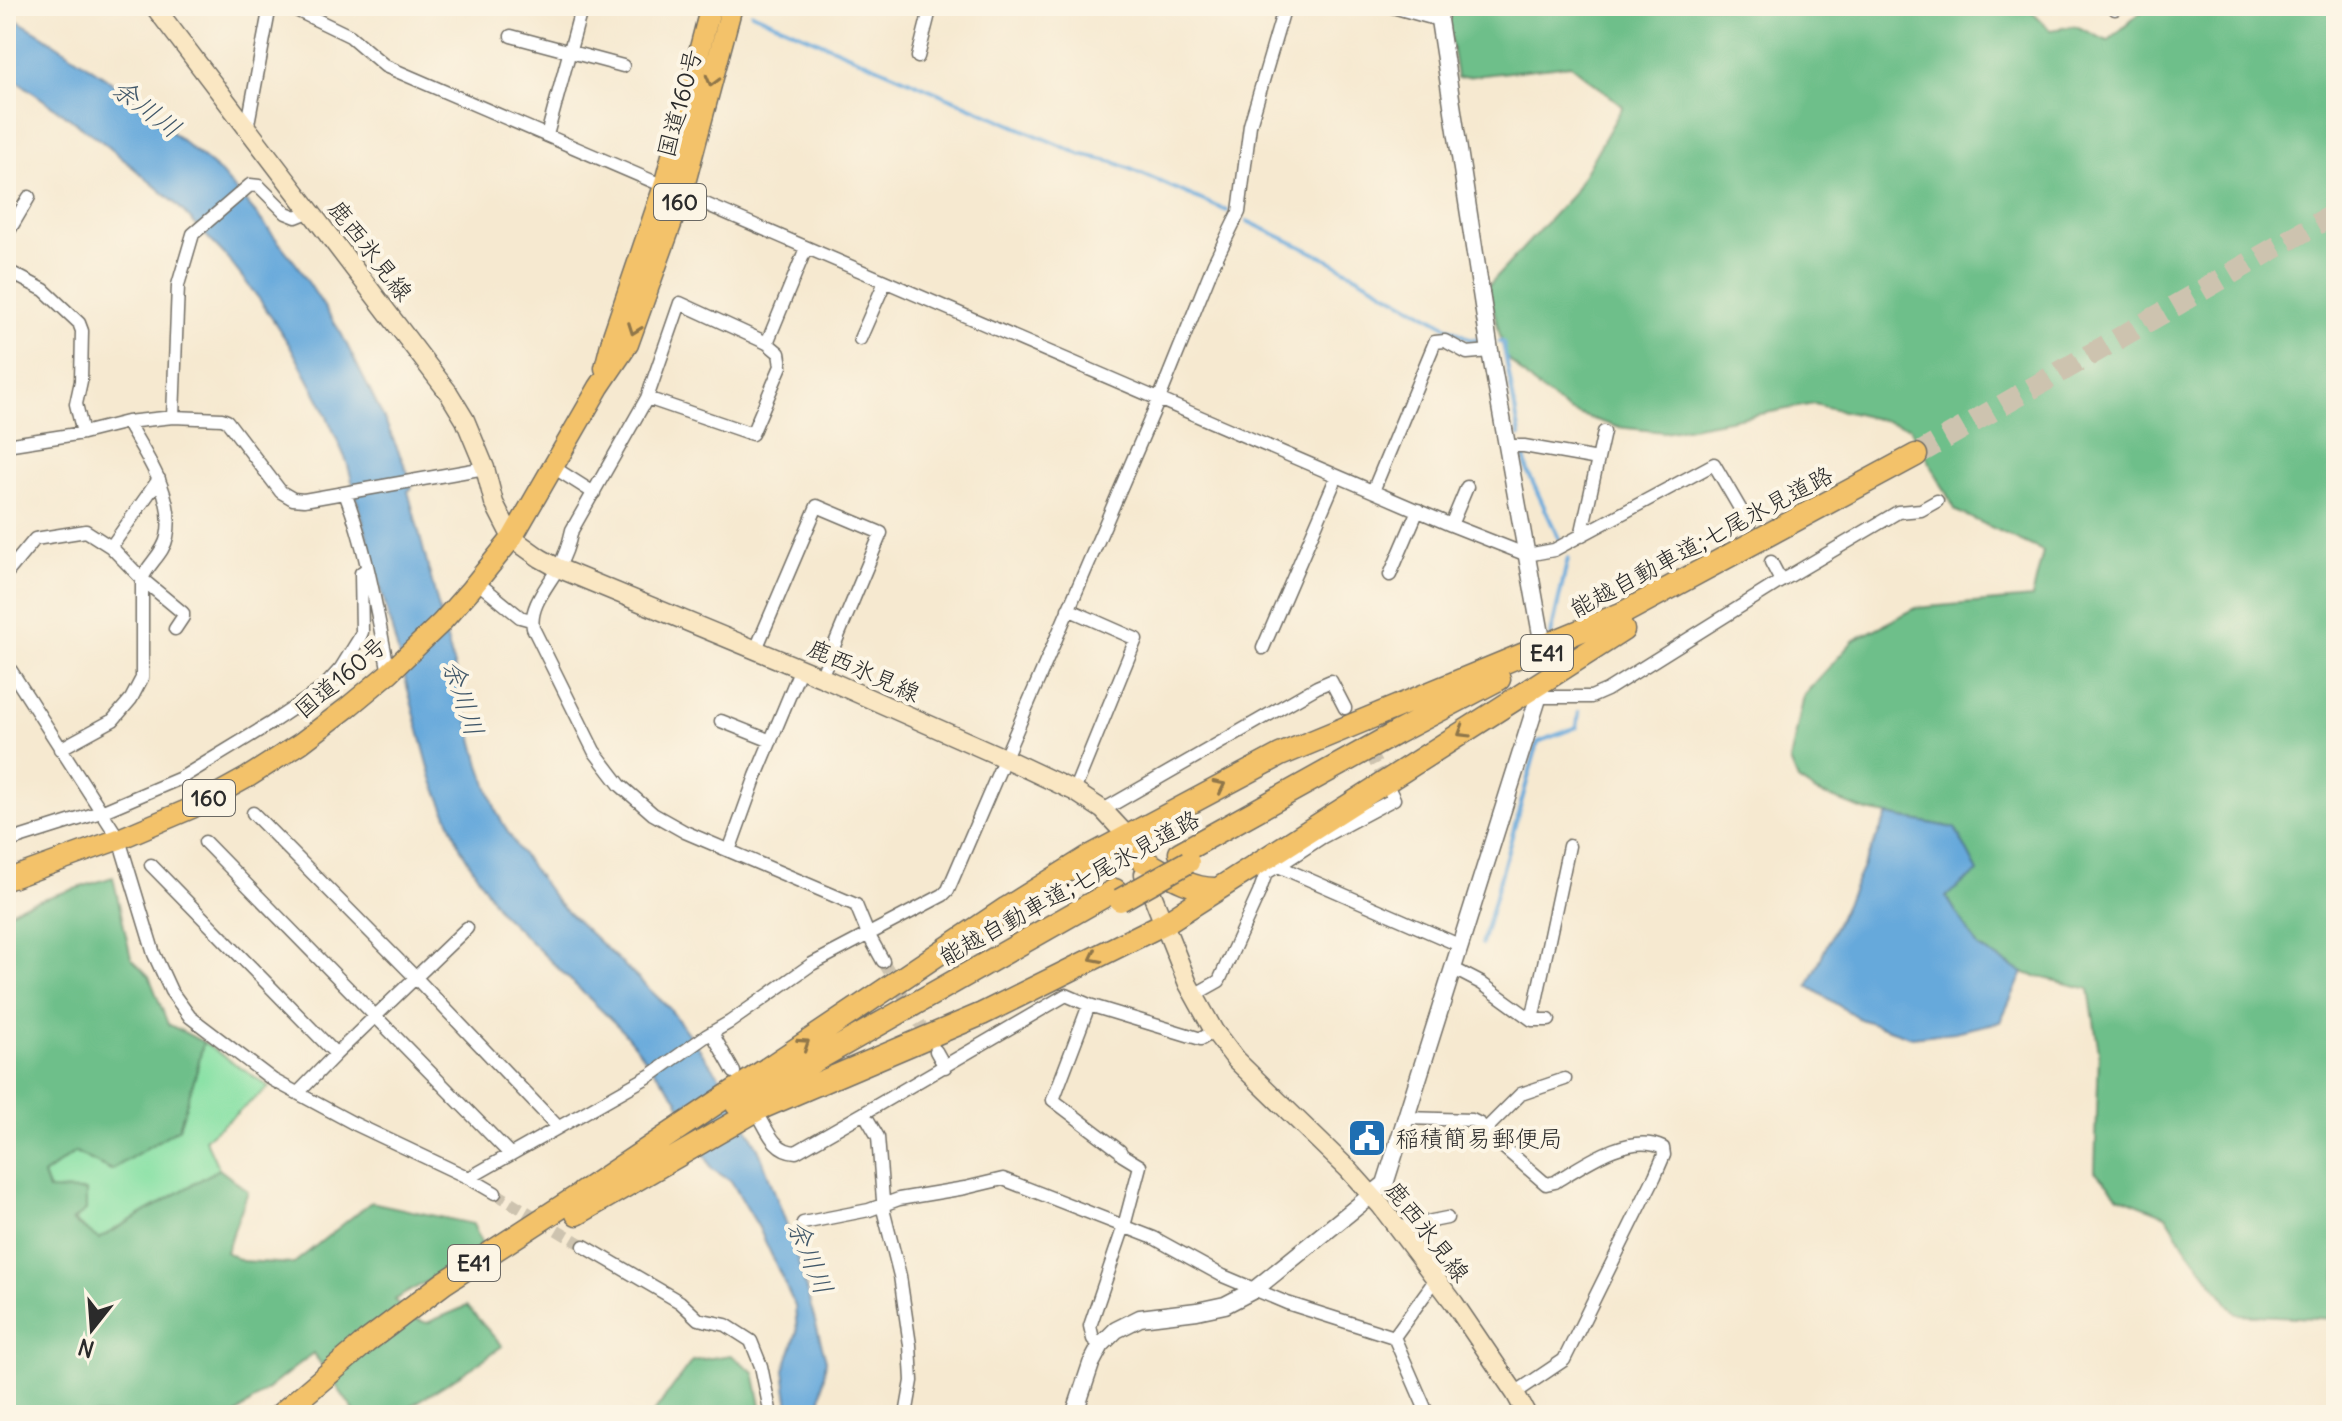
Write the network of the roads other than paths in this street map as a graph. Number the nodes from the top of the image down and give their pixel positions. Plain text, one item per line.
1 (154, 6) edge
2 (270, 6) edge
3 (288, 6) edge
4 (582, 6) edge
5 (711, 6) edge
6 (732, 6) edge
7 (931, 6) edge
8 (1285, 6) edge
9 (1389, 6) edge
10 (1440, 13) edge
11 (511, 36) dead end
12 (570, 52) junction
13 (918, 57) dead end
14 (623, 66) dead end
15 (247, 129) junction
16 (547, 135) junction
17 (673, 190) junction
18 (29, 197) dead end
19 (311, 211) junction
20 (6, 236) edge
21 (806, 248) junction
22 (6, 270) edge
23 (885, 282) junction
24 (860, 339) dead end
25 (767, 343) junction
26 (1490, 351) junction
27 (647, 398) junction
28 (1159, 399) junction
29 (173, 417) junction
30 (127, 422) junction
31 (1604, 432) dead end
32 (83, 433) junction
33 (6, 445) edge
34 (1507, 446) junction
35 (1598, 459) junction
36 (1918, 459) tunnel mouth
37 (553, 467) junction
38 (485, 468) junction
39 (1337, 476) junction
40 (159, 479) junction
41 (1467, 487) dead end
42 (1373, 491) junction
43 (345, 493) junction
44 (594, 493) junction
45 (1937, 501) dead end
46 (1418, 510) junction
47 (1749, 524) dead end
48 (1451, 525) junction
49 (1581, 536) junction
50 (512, 538) junction
51 (111, 547) junction
52 (1527, 555) junction
53 (1771, 562) dead end
54 (558, 568) junction
55 (367, 569) junction
56 (6, 574) edge
57 (1390, 575) dead end
58 (142, 579) junction
59 (1781, 581) junction
60 (477, 582) junction
61 (190, 599) dead end
62 (1068, 609) junction
63 (180, 611) junction
64 (531, 620) junction
65 (1622, 622) junction
66 (175, 629) dead end
67 (1542, 640) dead end
68 (1263, 648) dead end
69 (756, 649) junction
70 (6, 663) edge
71 (801, 668) junction
72 (389, 673) junction
73 (821, 677) junction
74 (1540, 693) joint
75 (1345, 708) tunnel mouth
76 (721, 721) dead end
77 (771, 741) junction
78 (60, 749) junction
79 (1004, 758) junction
80 (1389, 789) dead end
81 (1074, 791) junction
82 (1103, 810) junction
83 (101, 812) junction
84 (253, 813) dead end
85 (119, 839) junction
86 (6, 842) edge
87 (205, 842) dead end
88 (1569, 846) dead end
89 (1132, 847) junction
90 (729, 851) junction
91 (151, 865) dead end
92 (1278, 866) junction
93 (6, 880) edge
94 (1217, 889) junction
95 (1165, 923) junction
96 (467, 928) dead end
97 (868, 934) junction
98 (1459, 945) junction
99 (883, 961) tunnel mouth
100 (1452, 968) junction
101 (415, 977) junction
102 (1194, 995) junction
103 (1089, 1005) junction
104 (375, 1016) junction
105 (1532, 1020) junction
106 (1549, 1020) dead end
107 (1214, 1031) junction
108 (709, 1034) junction
109 (936, 1051) tunnel mouth
110 (336, 1054) junction
111 (945, 1067) junction
112 (1565, 1079) dead end
113 (298, 1093) junction
114 (746, 1097) junction
115 (864, 1113) junction
116 (1406, 1118) junction
117 (558, 1127) junction
118 (1485, 1130) junction
119 (685, 1136) junction
120 (510, 1154) junction
121 (469, 1178) junction
122 (495, 1193) tunnel mouth
123 (1370, 1195) junction
124 (883, 1205) junction
125 (1447, 1218) dead end
126 (803, 1223) dead end
127 (1124, 1226) junction
128 (1397, 1228) junction
129 (584, 1246) tunnel mouth
130 (1436, 1279) junction
131 (1254, 1290) junction
132 (1394, 1337) junction
133 (1101, 1345) junction
134 (1515, 1393) junction
135 (280, 1415) edge
136 (296, 1415) edge
137 (771, 1415) edge
138 (906, 1415) edge
139 (1074, 1415) edge
140 (1428, 1415) edge
141 (1527, 1415) edge

1 - 15 main road, 鹿西氷見線
2 - 15 street
3 - 16 street
4 - 12 street
5 - 17 highway, 国道160号 / 160
6 -> 17 highway, 国道160号 / 160
7 - 13 street
8 - 28 street
9 - 10 street
10 - 26 street
11 - 12 street
12 - 14 street
12 - 16 street
15 - 19 main road, 鹿西氷見線
16 - 17 street
17 - 21 street
17 - 37 highway, 国道160号 / 160
18 - 20 street
19 - 29 street
19 - 38 main road, 鹿西氷見線
21 - 23 street
21 - 25 street
22 - 32 street
23 - 24 street
23 - 28 street
25 - 27 street
25 - 27 street
26 - 34 street
26 - 42 street
27 - 44 street
28 - 39 street
28 - 62 street
29 - 30 street
29 - 43 street
30 - 32 street
30 - 40 street
31 - 35 street
32 - 33 street
34 - 35 street
34 - 52 street
35 - 49 street
36 - 65 highway, 能越自動車道;七尾氷見道路 / E41
37 - 44 street
37 - 50 highway, 国道160号 / 160
38 - 43 street
38 - 50 main road, 鹿西氷見線
39 - 42 street
39 - 68 street
40 - 51 street
40 - 58 street
41 - 48 street
42 - 46 street
43 - 55 street
44 - 54 street
45 - 59 street
46 - 48 street
46 - 57 street
47 - 49 street
48 - 52 street
49 - 52 street
50 - 54 main road, 鹿西氷見線
50 - 60 highway, 国道160号 / 160
51 - 56 street
51 - 58 street
52 - 67 street
53 - 59 street
54 - 64 street
54 - 69 main road, 鹿西氷見線
55 - 72 street
55 - 83 street
58 - 63 street
58 - 78 street
59 - 74 street
60 - 64 street
60 - 72 highway, 国道160号 / 160
61 - 63 street
62 - 79 street
62 - 81 street
63 - 66 street
64 - 90 street
89 -> 65 highway
65 -> 94 highway
65 - 114 highway, 能越自動車道;七尾氷見道路 / E41
69 - 71 main road, 鹿西氷見線
69 - 73 street
70 - 78 street
71 - 73 main road, 鹿西氷見線
71 - 77 street
72 - 85 highway, 国道160号 / 160
73 - 79 main road, 鹿西氷見線
74 - 98 street
75 - 82 street
76 - 77 street
77 - 90 street
78 - 83 street
79 - 81 main road, 鹿西氷見線
79 - 97 street
80 - 92 street
81 - 82 main road, 鹿西氷見線
82 - 89 main road, 鹿西氷見線
83 - 85 street
83 - 86 street
84 - 101 street
85 - 93 highway, 国道160号 / 160
85 - 113 street
87 - 104 street
88 - 105 street
89 - 94 highway
89 - 95 main road, 鹿西氷見線
114 -> 89 highway
90 - 97 street
91 - 110 street
92 - 98 street
92 - 102 street
94 - 95 highway
95 - 102 main road, 鹿西氷見線
95 -> 114 highway
96 - 101 street
97 - 99 street
97 - 108 street
98 - 100 street
100 - 105 street
100 - 116 street
101 - 104 street
101 - 117 street
102 - 107 main road, 鹿西氷見線
103 - 107 street
103 - 111 street
103 - 127 street
104 - 110 street
104 - 120 street
105 - 106 street
107 - 123 main road, 鹿西氷見線
108 - 114 street
108 - 117 street
109 - 111 street
110 - 113 street
111 - 115 street
112 - 118 street
113 - 121 street
114 - 115 street
114 - 119 highway, 能越自動車道;七尾氷見道路 / E41
115 - 124 street
116 - 118 street
116 - 123 street
117 - 120 street
118 - 134 street
119 - 135 highway, 能越自動車道;七尾氷見道路 / E41
119 - 136 highway, 能越自動車道;七尾氷見道路 / E41
120 - 121 street
121 - 122 street
123 - 128 main road, 鹿西氷見線
123 - 131 street
124 - 126 street
124 - 127 street
124 - 138 street
125 - 128 street
127 - 131 street
127 - 133 street
128 - 130 main road, 鹿西氷見線
129 - 137 street
130 - 132 street
130 - 134 main road, 鹿西氷見線
131 - 132 street
131 - 133 street
132 - 140 street
133 - 139 street
134 - 141 main road, 鹿西氷見線

